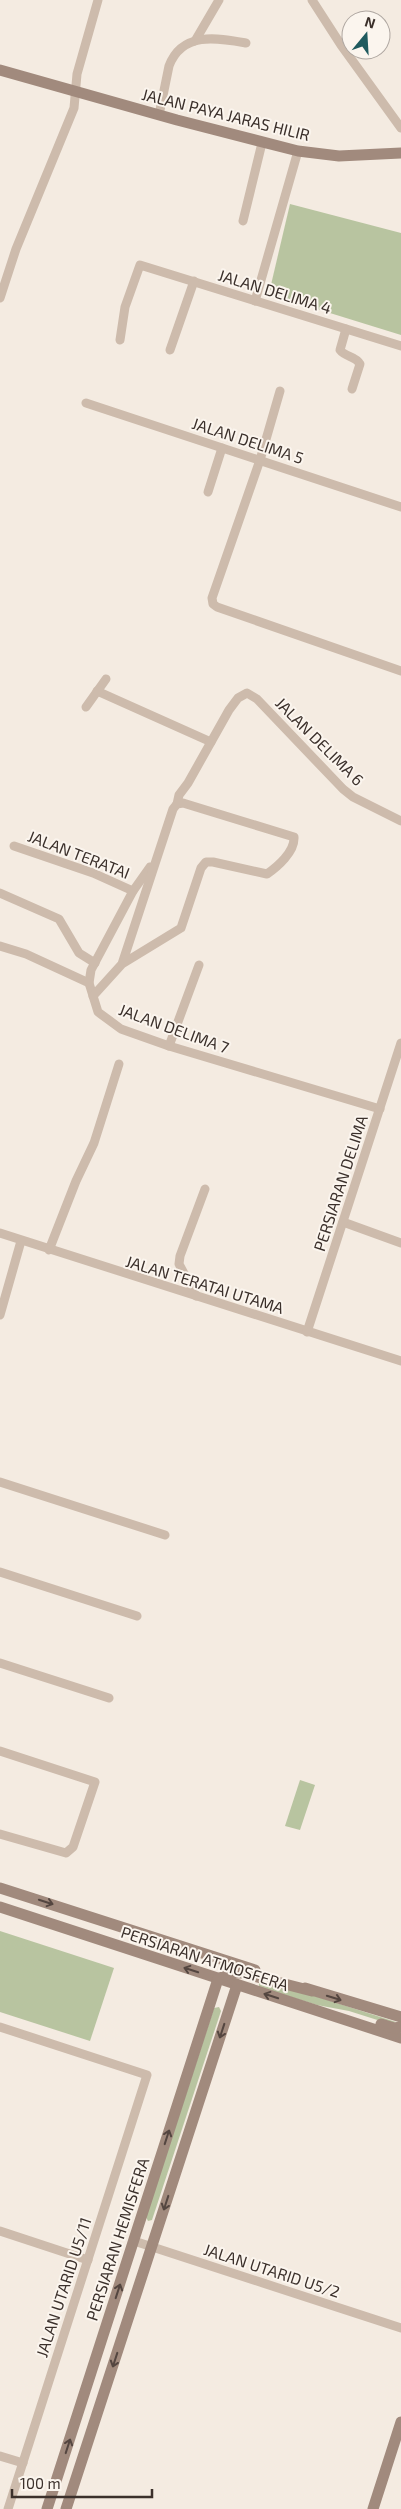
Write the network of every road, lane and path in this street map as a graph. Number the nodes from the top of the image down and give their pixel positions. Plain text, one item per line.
1 (98, 0) edge
2 (219, 0) edge
3 (312, 0) edge
4 (195, 41) junction
5 (246, 44) dead end
6 (0, 70) edge
7 (75, 91) junction
8 (160, 115) junction
9 (401, 128) edge
10 (262, 143) junction
11 (298, 151) junction
12 (401, 153) edge
13 (243, 221) dead end
14 (194, 282) junction
15 (0, 298) edge
16 (255, 300) junction
17 (346, 329) junction
18 (120, 340) dead end
19 (401, 346) edge
20 (170, 350) dead end
21 (352, 390) dead end
22 (280, 391) dead end
23 (86, 403) dead end
24 (222, 448) junction
25 (260, 460) junction
26 (208, 492) dead end
27 (401, 507) edge
28 (401, 671) edge
29 (106, 679) dead end
30 (98, 691) junction
31 (86, 707) dead end
32 (211, 742) junction
33 (177, 804) junction
34 (401, 821) edge
35 (14, 846) dead end
36 (156, 858) junction
37 (133, 891) junction
38 (0, 892) edge
39 (0, 946) edge
40 (95, 963) junction
41 (122, 964) junction
42 (199, 965) dead end
43 (89, 983) junction
44 (93, 996) junction
45 (401, 1043) edge
46 (169, 1046) junction
47 (119, 1064) dead end
48 (380, 1110) junction
49 (205, 1189) dead end
50 (343, 1222) junction
51 (0, 1233) edge
52 (22, 1241) junction
53 (401, 1243) edge
54 (50, 1250) junction
55 (196, 1296) junction
56 (0, 1315) edge
57 (308, 1332) junction
58 (401, 1361) edge
59 (0, 1482) edge
60 (164, 1535) dead end
61 (0, 1572) edge
62 (137, 1616) dead end
63 (0, 1662) edge
64 (109, 1698) dead end
65 (0, 1751) edge
66 (0, 1834) edge
67 (0, 1888) edge
68 (0, 1907) edge
69 (141, 1933) junction
70 (230, 1973) junction
71 (218, 1979) junction
72 (237, 1985) junction
73 (312, 1991) junction
74 (327, 2015) junction
75 (401, 2017) edge
76 (0, 2027) edge
77 (401, 2027) edge
78 (401, 2038) edge
79 (0, 2232) edge
80 (134, 2241) junction
81 (152, 2247) junction
82 (88, 2260) junction
83 (401, 2328) edge
84 (401, 2422) edge
85 (0, 2456) edge
86 (23, 2463) junction
87 (8, 2509) edge
88 (47, 2509) edge
89 (66, 2509) edge
90 (373, 2509) edge

1 - 7 street
2 - 4 street
3 - 9 street
4 - 5 street
4 - 8 street
6 - 7 street, JALAN PAYA JARAS HILIR
7 - 8 street, JALAN PAYA JARAS HILIR
7 - 15 street
8 - 10 street, JALAN PAYA JARAS HILIR
10 - 11 street, JALAN PAYA JARAS HILIR
10 - 13 street
11 - 12 street, JALAN PAYA JARAS HILIR
11 - 16 street
14 - 16 street, JALAN DELIMA 4
14 - 18 street, JALAN DELIMA 4
14 - 20 street
16 - 17 street, JALAN DELIMA 4
17 - 19 street, JALAN DELIMA 4
17 - 21 street
22 - 25 street
23 - 24 street, JALAN DELIMA 5
24 - 25 street, JALAN DELIMA 5
24 - 26 street
25 - 27 street, JALAN DELIMA 5
25 - 28 street
29 - 30 street
30 - 31 street
30 - 32 street
32 - 33 street
32 - 34 street, JALAN DELIMA 6
33 - 36 street
33 - 41 street
35 - 37 street, JALAN TERATAI
36 - 37 street
36 - 41 street
37 - 40 street
38 - 40 street
39 - 43 street
40 - 43 street
41 - 44 street
42 - 46 street
43 - 44 street, JALAN DELIMA 7
44 - 46 street, JALAN DELIMA 7
45 - 48 street, PERSIARAN DELIMA
46 - 48 street, JALAN DELIMA 7
47 - 54 street
48 - 50 street, PERSIARAN DELIMA
49 - 55 street
50 - 53 street
50 - 57 street, PERSIARAN DELIMA
51 - 52 street, JALAN TERATAI UTAMA
52 - 54 street, JALAN TERATAI UTAMA
52 - 56 street
54 - 55 street, JALAN TERATAI UTAMA
55 - 57 street, JALAN TERATAI UTAMA
57 - 58 street, JALAN TERATAI UTAMA
59 - 60 street
61 - 62 street
63 - 64 street
65 - 66 street
67 -> 69 street, PERSIARAN ATMOSFERA
71 -> 68 street, PERSIARAN ATMOSFERA
69 - 70 street
69 - 73 street, PERSIARAN ATMOSFERA
70 - 71 street
70 - 72 street
70 - 73 street
71 - 72 street, PERSIARAN ATMOSFERA
80 -> 71 street, PERSIARAN HEMISFERA
74 -> 72 street, PERSIARAN ATMOSFERA
72 -> 81 street
73 -> 75 street, PERSIARAN ATMOSFERA
74 - 77 street
74 - 78 street, PERSIARAN ATMOSFERA
76 - 82 street, JALAN UTARID U5/11
79 - 82 street
80 - 81 street, JALAN UTARID U5/2
88 -> 80 street, PERSIARAN HEMISFERA
81 - 83 street, JALAN UTARID U5/2
81 -> 89 street
82 - 86 street, JALAN UTARID U5/11
84 - 90 street
85 - 86 street
86 - 87 street, JALAN UTARID U5/11

